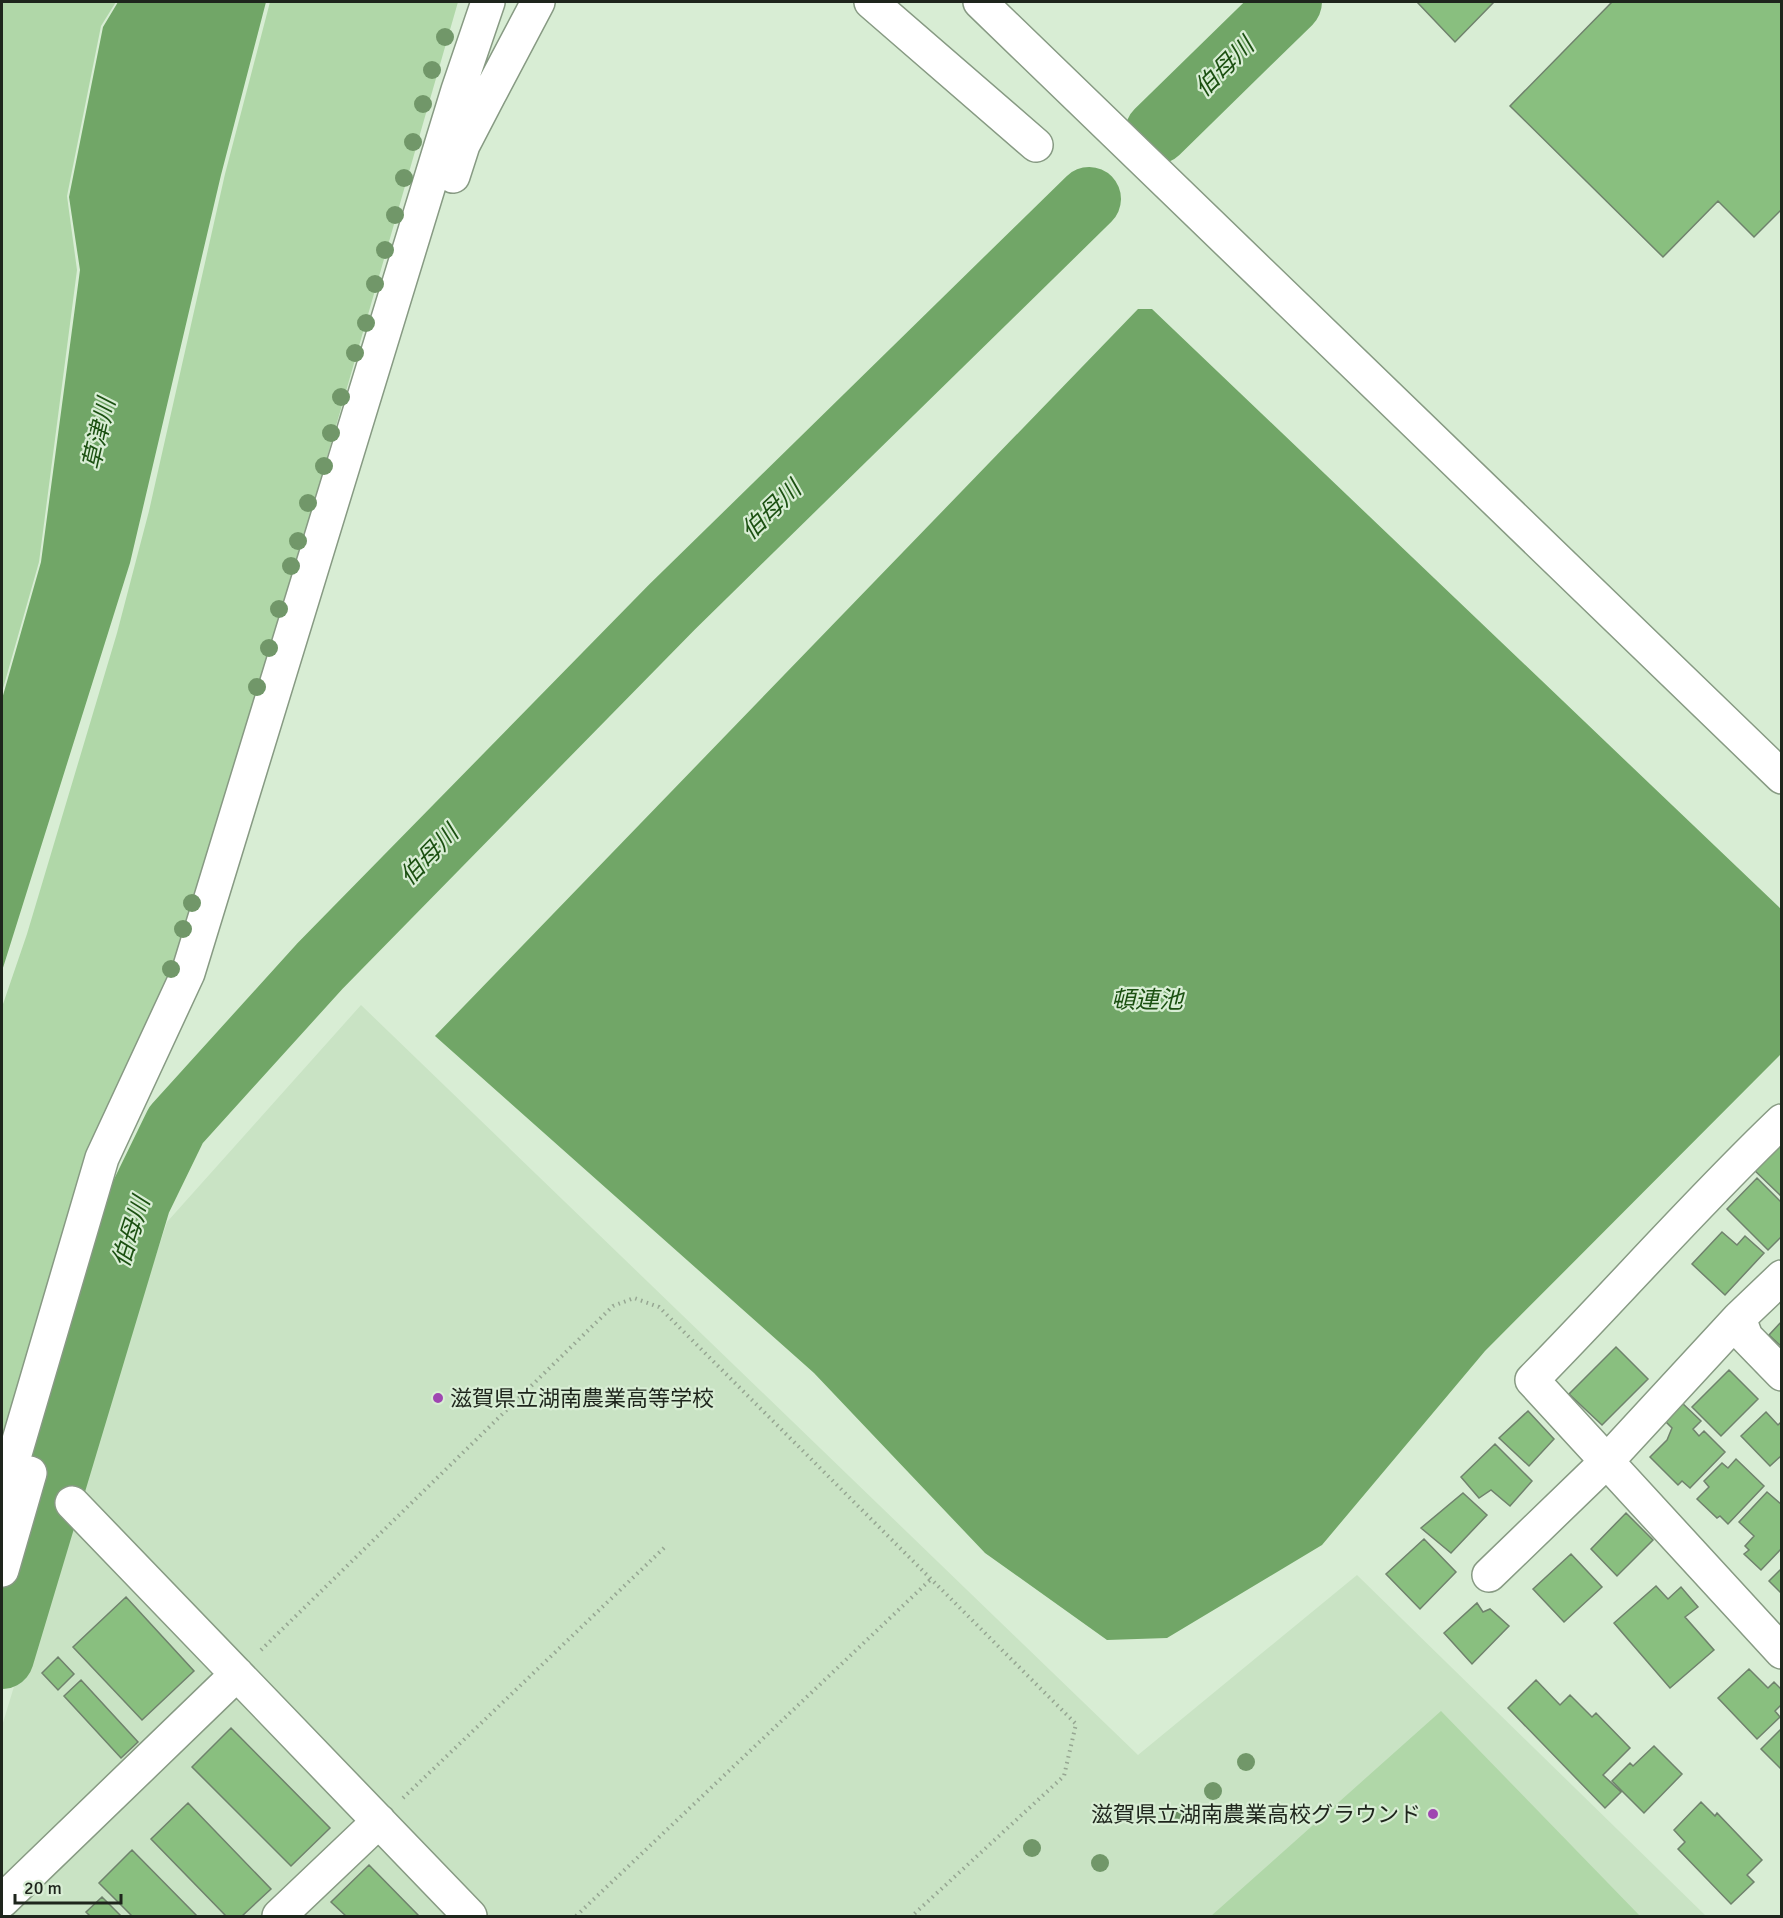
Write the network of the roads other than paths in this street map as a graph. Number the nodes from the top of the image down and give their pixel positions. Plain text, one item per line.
1 (488, 2) edge
2 (538, 2) edge
3 (871, 2) edge
4 (980, 2) edge
5 (458, 90) junction
6 (490, 93) junction
7 (1036, 145) dead end
8 (1782, 777) edge
9 (198, 970) junction
10 (1782, 1121) edge
11 (1782, 1277) edge
12 (1739, 1318) junction
13 (1782, 1374) edge
14 (1606, 1462) junction
15 (2, 1498) edge
16 (72, 1503) dead end
17 (2, 1570) edge
18 (1489, 1575) dead end
19 (1782, 1652) edge
20 (237, 1674) junction
21 (378, 1821) junction
22 (2, 1901) edge
23 (279, 1917) edge
24 (470, 1917) edge

1 - 5 street
2 - 6 street
3 - 7 street
4 - 8 street
5 - 6 street
5 - 9 street
6 - 9 street
9 - 15 street
9 - 17 street
10 - 14 street
11 - 12 street
12 - 13 street
12 - 14 street
14 - 18 street
14 - 19 street
16 - 20 street
20 - 21 street
20 - 22 street
21 - 23 street
21 - 24 street

